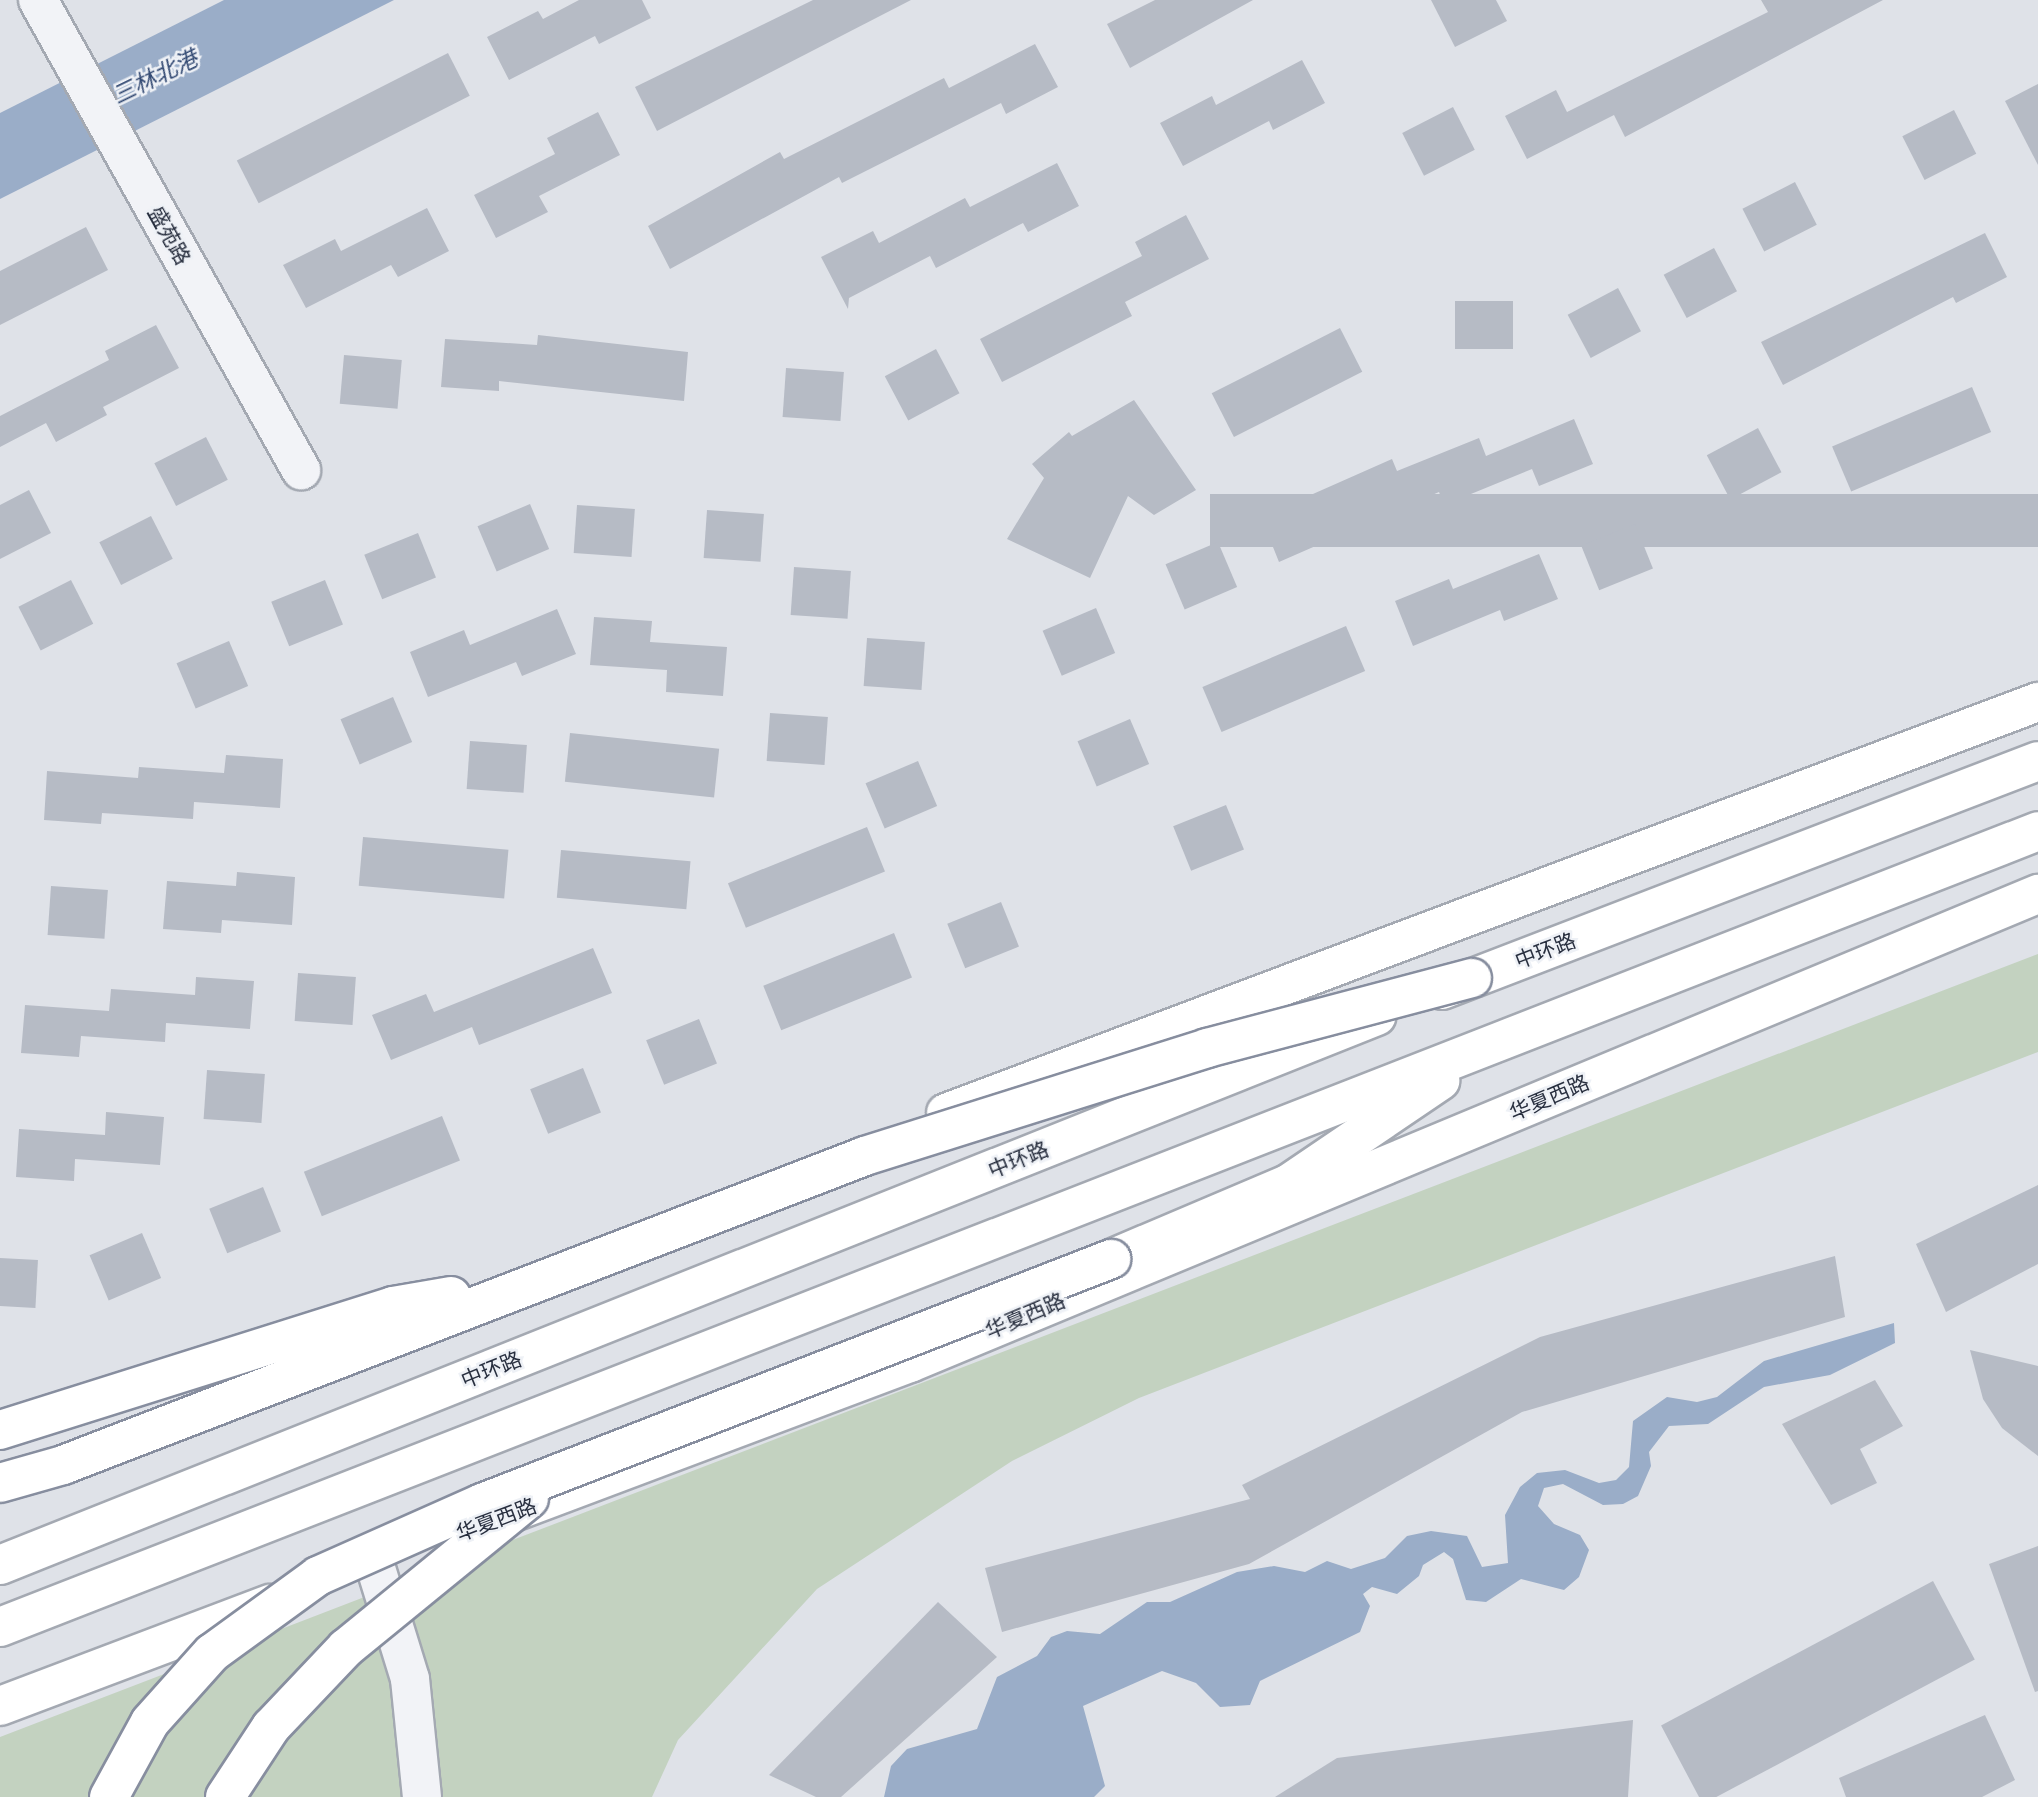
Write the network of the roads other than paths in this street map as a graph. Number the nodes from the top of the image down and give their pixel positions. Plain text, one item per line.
1 (38, 0) edge
2 (301, 470) dead end
3 (2038, 702) edge
4 (2038, 761) edge
5 (2038, 831) edge
6 (2038, 894) edge
7 (1472, 978) junction
8 (1499, 1041) junction
9 (536, 1282) junction
10 (0, 1430) edge
11 (567, 1471) junction
12 (0, 1483) edge
13 (0, 1565) edge
14 (375, 1565) junction
15 (0, 1627) edge
16 (0, 1706) edge
17 (109, 1797) edge
18 (225, 1797) edge
19 (422, 1797) edge

1 - 2 street, 盛苑路
3 - 12 main road
4 - 7 main road, 中环路
5 - 8 main road
6 - 14 main road, 华夏西路
7 - 9 main road, bridge
7 - 13 main road, 中环路, bridge
8 - 11 main road, bridge
8 - 15 main road
9 - 10 main road, bridge
9 - 12 main road, bridge
11 - 17 main road, bridge
11 - 18 main road, bridge
14 - 16 main road, 华夏西路
14 - 19 street

